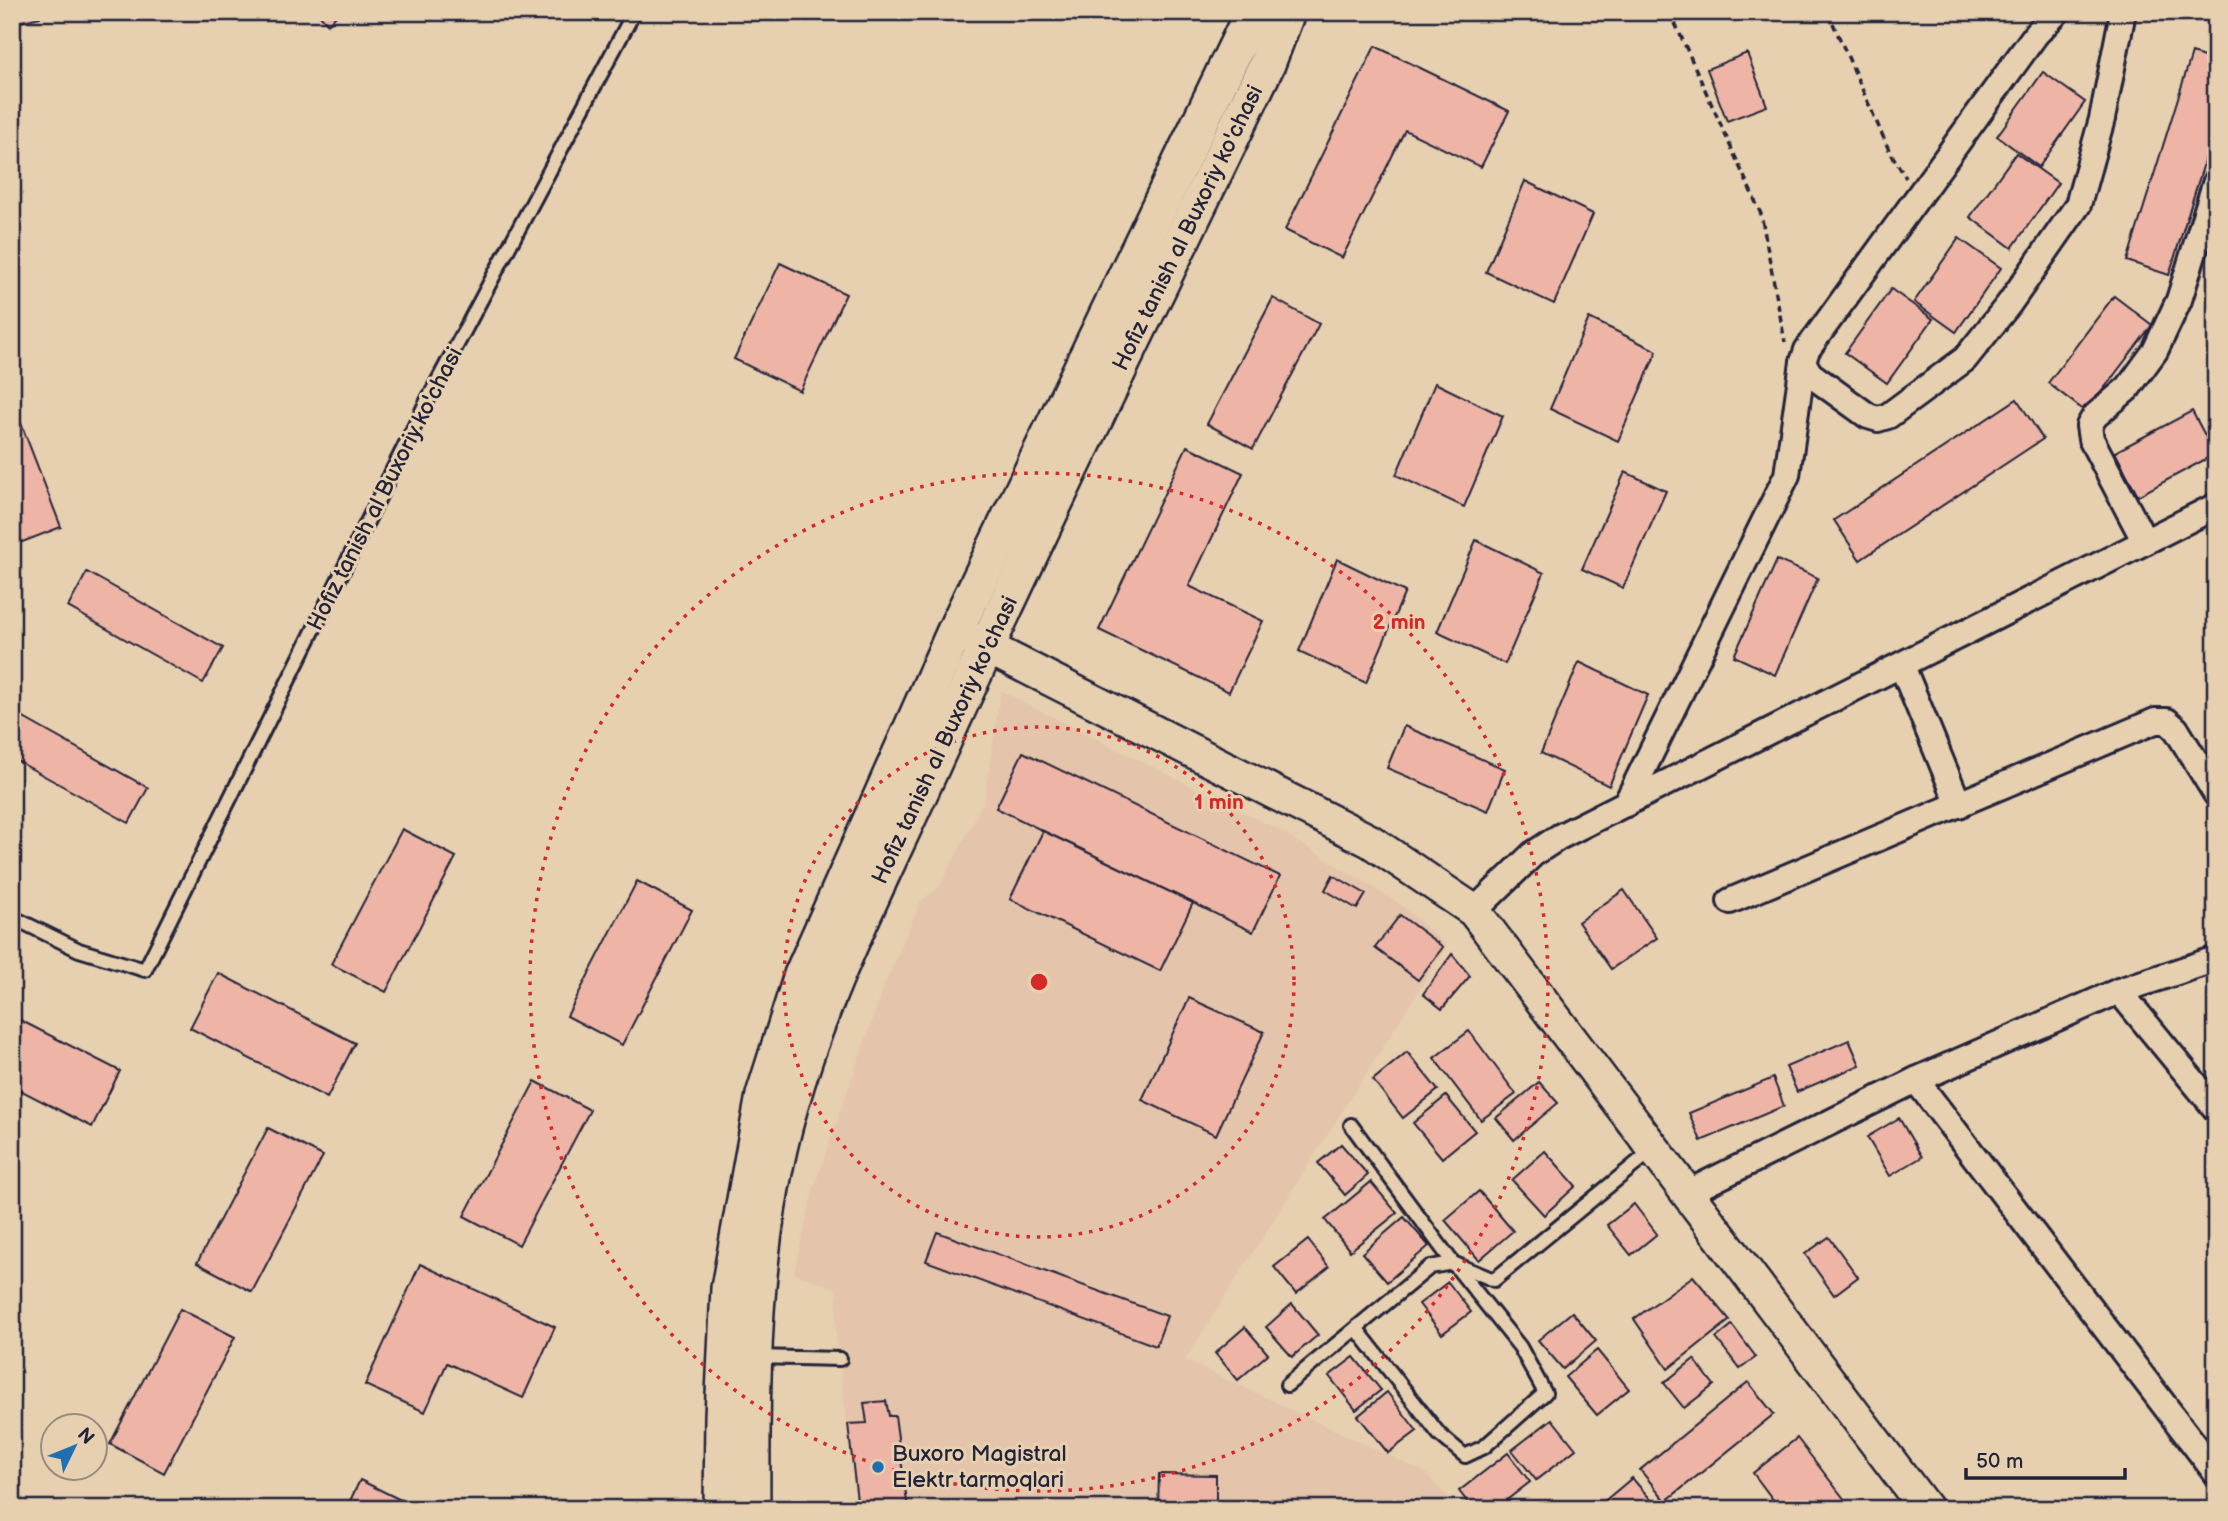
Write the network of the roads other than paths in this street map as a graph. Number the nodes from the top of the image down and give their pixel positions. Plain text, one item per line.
1 (635, 12) edge
2 (1253, 12) edge
3 (1287, 12) edge
4 (2057, 12) edge
5 (2123, 12) edge
6 (2216, 181) edge
7 (1803, 362) junction
8 (2216, 506) edge
9 (2145, 542) junction
10 (955, 631) junction
11 (985, 647) junction
12 (1902, 666) junction
13 (2216, 794) edge
14 (1626, 804) junction
15 (1959, 806) junction
16 (1730, 901) dead end
17 (1474, 911) junction
18 (12, 917) edge
19 (2216, 959) edge
20 (2119, 991) junction
21 (1916, 1080) junction
22 (2216, 1109) edge
23 (1351, 1125) dead end
24 (1655, 1148) junction
25 (1689, 1192) junction
26 (1453, 1263) junction
27 (1356, 1328) junction
28 (751, 1356) junction
29 (840, 1359) dead end
30 (1287, 1385) dead end
31 (2216, 1473) edge
32 (722, 1509) edge
33 (752, 1509) edge
34 (1926, 1509) edge

1 - 18 lane, Hofiz tanish al Buxoriy ko'chasi
2 - 10 main road, Hofiz tanish al Buxoriy ko'chasi
3 - 11 main road, Hofiz tanish al Buxoriy ko'chasi
4 - 7 street
5 - 7 street
6 - 9 street
7 - 14 street
8 - 9 street
9 - 12 street
10 - 11 street
10 - 32 main road, Hofiz tanish al Buxoriy ko'chasi
11 - 17 street
11 - 28 main road, Hofiz tanish al Buxoriy ko'chasi
12 - 14 street
12 - 15 street
13 - 15 street
14 - 17 street
15 - 16 street
17 - 24 street
19 - 20 street
20 - 21 street
20 - 22 street
21 - 25 street
21 - 31 street
23 - 26 lane
24 - 25 street
24 - 26 lane
25 - 34 street
26 - 27 lane
26 - 27 lane
27 - 30 lane
28 - 29 lane
28 - 33 main road, Hofiz tanish al Buxoriy ko'chasi

